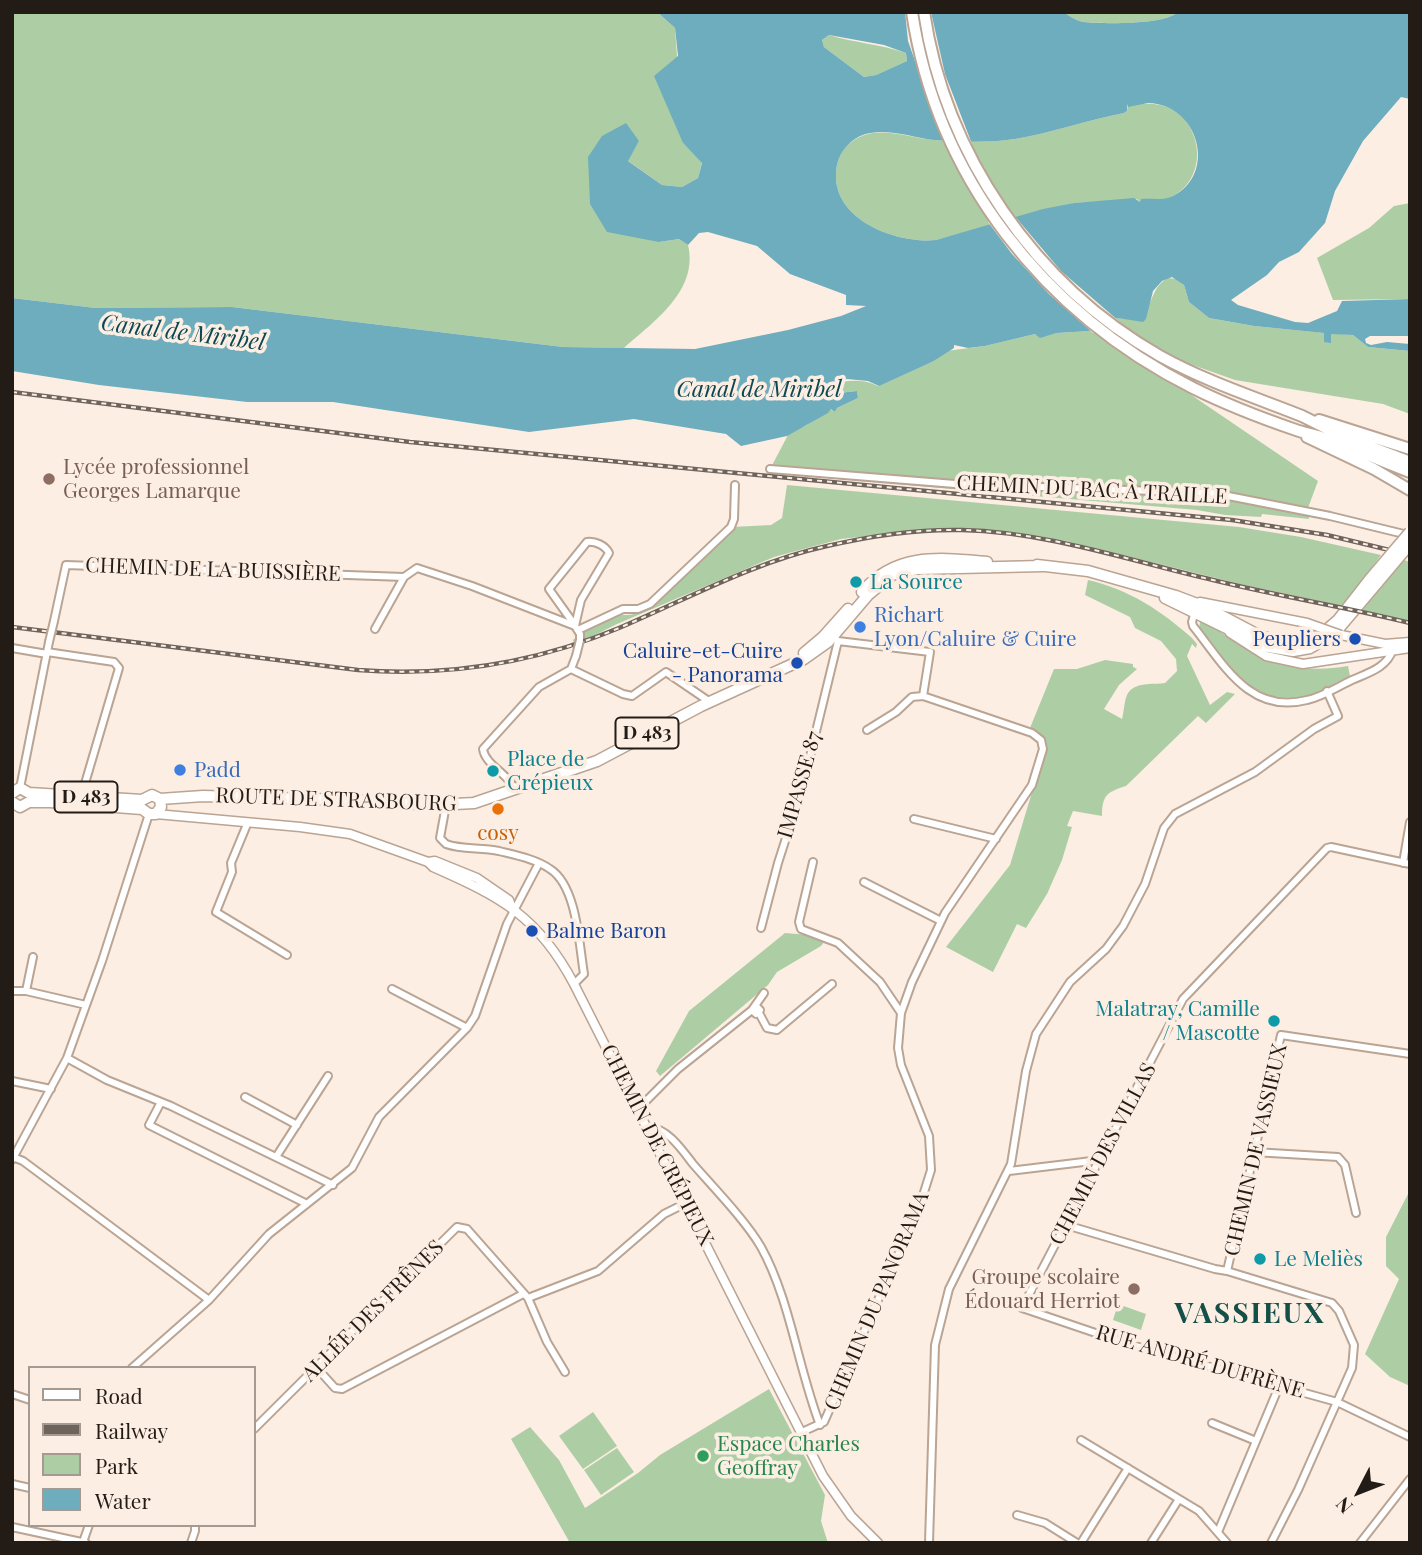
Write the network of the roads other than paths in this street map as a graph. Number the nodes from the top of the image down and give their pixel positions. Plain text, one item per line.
1 (912, 12) edge
2 (924, 12) edge
3 (1306, 418) junction
4 (1299, 431) junction
5 (1410, 449) edge
6 (1410, 462) edge
7 (770, 469) dead end
8 (1410, 472) edge
9 (735, 485) dead end
10 (1410, 490) edge
11 (1410, 534) edge
12 (1410, 544) edge
13 (404, 577) junction
14 (1374, 580) junction
15 (1142, 588) junction
16 (1176, 596) junction
17 (1194, 612) junction
18 (1216, 618) junction
19 (576, 628) junction
20 (376, 629) dead end
21 (833, 636) junction
22 (1410, 642) edge
23 (1393, 647) junction
24 (12, 648) edge
25 (1410, 648) edge
26 (47, 653) junction
27 (571, 669) junction
28 (1327, 691) junction
29 (923, 696) junction
30 (711, 703) junction
31 (867, 730) dead end
32 (515, 790) junction
33 (19, 793) edge
34 (81, 797) junction
35 (446, 805) junction
36 (14, 806) edge
37 (152, 807) junction
38 (914, 819) dead end
39 (248, 822) junction
40 (1410, 822) edge
41 (996, 839) junction
42 (813, 862) dead end
43 (539, 863) junction
44 (1406, 863) edge
45 (864, 883) dead end
46 (513, 908) junction
47 (941, 920) junction
48 (761, 929) dead end
49 (287, 955) dead end
50 (33, 957) dead end
51 (575, 984) junction
52 (832, 984) dead end
53 (392, 989) dead end
54 (12, 991) edge
55 (26, 991) junction
56 (764, 993) dead end
57 (86, 1005) junction
58 (756, 1009) junction
59 (901, 1013) junction
60 (467, 1028) junction
61 (1410, 1054) edge
62 (67, 1058) junction
63 (328, 1076) dead end
64 (12, 1081) edge
65 (51, 1089) junction
66 (245, 1097) dead end
67 (162, 1102) junction
68 (639, 1108) junction
69 (297, 1125) junction
70 (649, 1128) junction
71 (1254, 1152) junction
72 (276, 1157) junction
73 (13, 1158) edge
74 (1100, 1160) junction
75 (1009, 1171) junction
76 (333, 1185) junction
77 (686, 1203) junction
78 (307, 1204) junction
79 (1356, 1213) dead end
80 (1066, 1224) junction
81 (1227, 1271) junction
82 (526, 1296) junction
83 (209, 1300) junction
84 (1022, 1308) joint
85 (134, 1366) edge
86 (316, 1367) junction
87 (565, 1372) dead end
88 (1280, 1384) junction
89 (1337, 1402) junction
90 (1212, 1423) dead end
91 (820, 1425) junction
92 (256, 1427) edge
93 (802, 1432) junction
94 (1410, 1437) edge
95 (1081, 1440) dead end
96 (1256, 1441) junction
97 (1128, 1468) junction
98 (1410, 1479) edge
99 (1179, 1499) junction
100 (1017, 1515) dead end
101 (12, 1527) edge
102 (1218, 1532) junction
103 (85, 1542) edge
104 (878, 1543) edge
105 (929, 1543) edge
106 (1079, 1543) edge
107 (1151, 1543) edge
108 (1227, 1543) edge
109 (1271, 1543) edge
110 (1360, 1543) edge

1 - 4 highway
2 - 3 highway
3 - 5 highway
3 - 6 highway
4 - 8 highway
4 - 10 highway
7 - 11 street, CHEMIN DU BAC À TRAILLE
9 - 19 street
11 - 14 main road, bridge
12 - 14 main road, bridge
13 - 19 street, CHEMIN DE LA BUISSIÈRE
13 - 20 street
13 - 26 street, CHEMIN DE LA BUISSIÈRE, bridge
14 - 18 main road
15 - 16 main road, ROUTE DE STRASBOURG
15 - 17 main road, ROUTE DE STRASBOURG / D 483
15 - 21 main road, ROUTE DE STRASBOURG / D 483
16 - 18 main road
16 - 23 street, ROUTE DE STRASBOURG, bridge
17 - 18 main road, ROUTE DE STRASBOURG / D 483
17 - 28 street
18 - 23 street, ROUTE DE STRASBOURG / D 483
19 - 19 street
19 - 27 street, bridge
21 - 29 street
21 - 30 main road, ROUTE DE STRASBOURG / D 483
21 - 48 street, IMPASSE 87
22 - 23 street, ROUTE DE STRASBOURG
23 - 25 street, ROUTE DE STRASBOURG
23 - 28 street
24 - 26 street
26 - 33 street, CHEMIN DE LA BUISSIÈRE
26 - 34 street
27 - 30 street
27 - 32 street
28 - 75 street
29 - 31 street
29 - 41 street, CHEMIN DU PANORAMA
30 - 32 main road, ROUTE DE STRASBOURG / D 483
32 - 35 main road, ROUTE DE STRASBOURG / D 483
33 - 34 main road, D 483
33 - 36 main road
33 - 37 main road, D 483
34 - 37 main road, D 483
35 - 37 main road, ROUTE DE STRASBOURG / D 483
35 - 43 street
37 - 39 street, CHEMIN DE CRÉPIEUX
37 - 57 street
38 - 41 street
39 - 46 street, CHEMIN DE CRÉPIEUX
39 - 49 street
40 - 44 street
41 - 47 street, CHEMIN DU PANORAMA
42 - 59 street
43 - 46 street
43 - 51 street
44 - 74 street, CHEMIN DES VILLAS
45 - 47 street
46 - 51 street, CHEMIN DE CRÉPIEUX
46 - 60 street
47 - 59 street, CHEMIN DU PANORAMA
50 - 55 street
51 - 68 street, CHEMIN DE CRÉPIEUX
52 - 58 street
53 - 60 street
54 - 55 street
55 - 57 street
56 - 58 street
57 - 62 street
58 - 68 street
59 - 91 street, CHEMIN DU PANORAMA
60 - 76 street
61 - 71 street, CHEMIN DE VASSIEUX
62 - 65 street
62 - 67 street
63 - 69 street
64 - 65 street
65 - 73 street
66 - 69 street
67 - 72 street
67 - 78 street
68 - 70 street, CHEMIN DE CRÉPIEUX
69 - 72 street
70 - 77 street, CHEMIN DE CRÉPIEUX
70 - 91 street
71 - 79 street
71 - 81 street, CHEMIN DE VASSIEUX
72 - 76 street
73 - 83 street
74 - 75 street
74 - 80 street, CHEMIN DES VILLAS
75 - 105 street
76 - 78 street
77 - 82 street
77 - 93 street, CHEMIN DE CRÉPIEUX
78 - 83 street
80 - 81 street
80 - 84 street, CHEMIN DES VILLAS
81 - 89 street, CHEMIN DE VASSIEUX
82 - 86 street
82 - 86 street, ALLÉE DES FRÊNES
82 - 87 street
83 - 85 street
84 - 88 street, RUE ANDRÉ DUFRÈNE
86 - 92 street, ALLÉE DES FRÊNES
88 - 89 street, RUE ANDRÉ DUFRÈNE
88 - 96 street
89 - 94 street, RUE ANDRÉ DUFRÈNE
89 - 109 street, CHEMIN DE VASSIEUX
90 - 96 street
91 - 93 street
93 - 104 street, CHEMIN DE CRÉPIEUX
95 - 97 street
96 - 102 street
97 - 99 street
97 - 106 street
98 - 110 street
99 - 102 street
99 - 107 street
100 - 106 street
101 - 103 street
102 - 108 street

